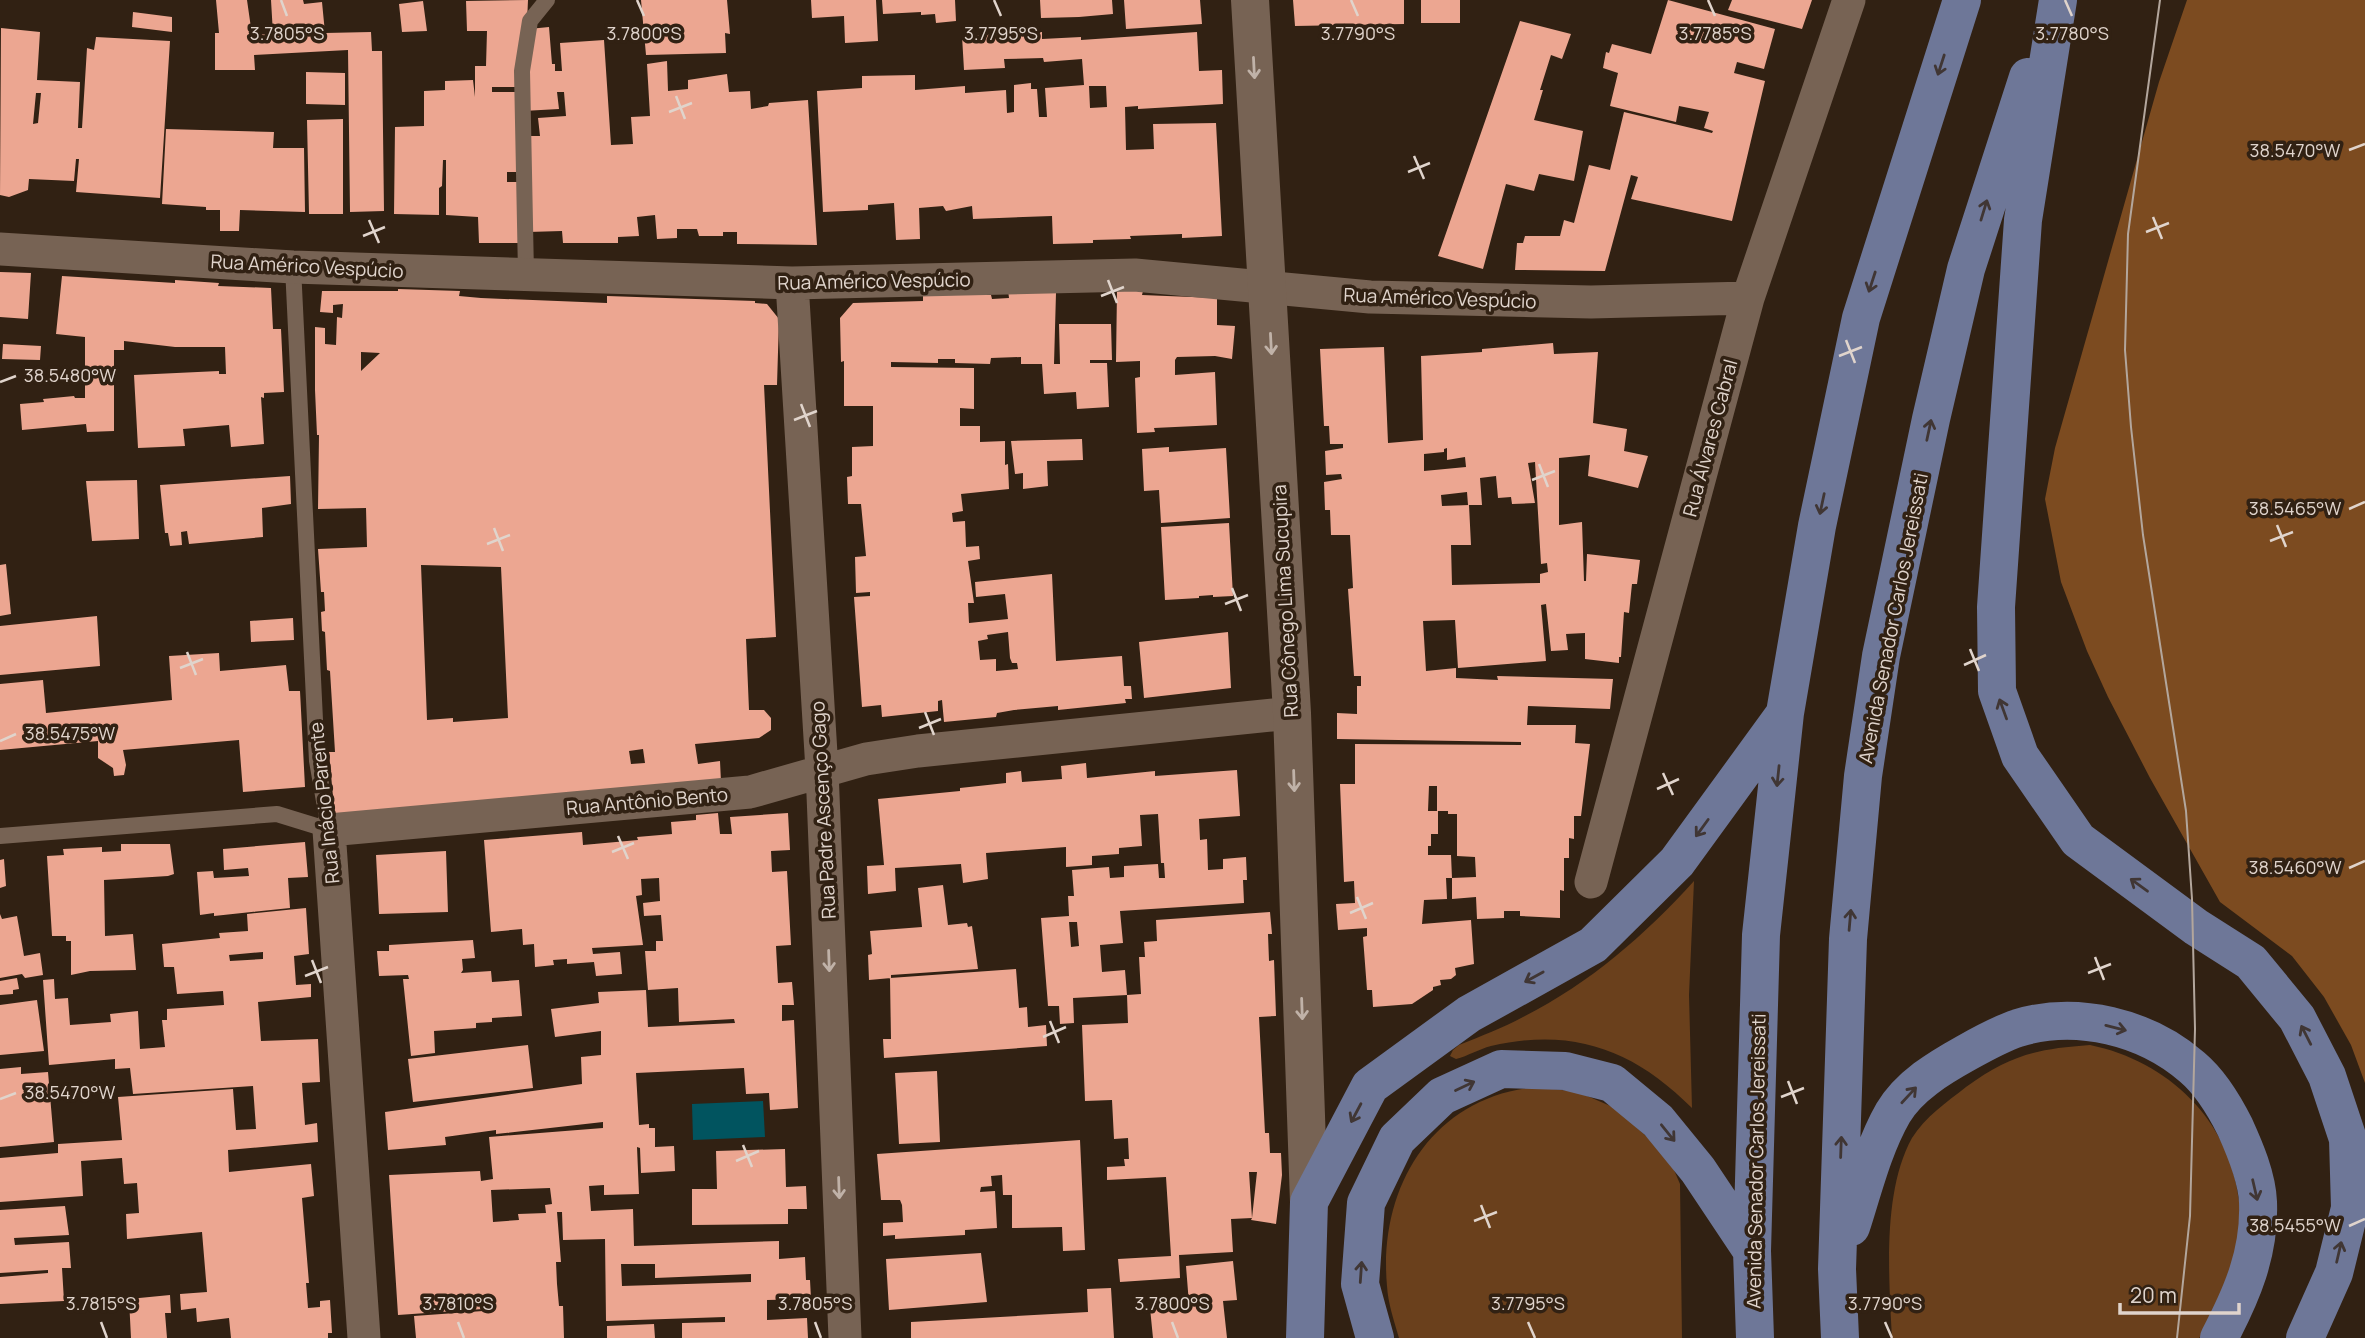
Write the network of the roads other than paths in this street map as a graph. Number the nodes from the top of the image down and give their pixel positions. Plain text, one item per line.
1 (547, 0) edge
2 (1250, 0) edge
3 (1849, 0) edge
4 (1962, 0) edge
5 (2056, 0) edge
6 (0, 249) edge
7 (293, 267) junction
8 (526, 274) junction
9 (792, 283) junction
10 (1268, 289) junction
11 (1748, 298) junction
12 (1292, 713) junction
13 (1785, 713) junction
14 (822, 770) junction
15 (329, 830) junction
16 (0, 835) edge
17 (1591, 882) dead end
18 (1310, 1202) junction
19 (1752, 1251) junction
20 (1837, 1269) junction
21 (2316, 1331) edge
22 (364, 1338) edge
23 (845, 1338) edge
24 (1305, 1338) edge
25 (1376, 1338) edge
26 (1755, 1338) edge
27 (1840, 1338) edge
28 (2219, 1338) edge

1 - 8 lane
2 -> 10 street, Rua Cônego Lima Sucupira
3 - 11 street, Rua Álvares Cabral
4 -> 13 main road, Avenida Senador Carlos Jereissati
20 -> 5 main road, Avenida Senador Carlos Jereissati
21 -> 5 main road
6 - 7 street, Rua Américo Vespúcio
7 - 8 street, Rua Américo Vespúcio
7 - 15 lane, Rua Inácio Parente
8 - 9 street, Rua Américo Vespúcio
9 - 10 street, Rua Américo Vespúcio
9 - 14 street, Rua Padre Ascenço Gago
10 - 11 street, Rua Américo Vespúcio
10 -> 12 street, Rua Cônego Lima Sucupira
11 - 17 street, Rua Álvares Cabral
12 - 14 street, Rua Antônio Bento
12 -> 18 street, Rua Cônego Lima Sucupira
13 -> 18 main road
13 -> 19 main road, Avenida Senador Carlos Jereissati
14 - 15 street, Rua Antônio Bento
14 -> 23 street, Rua Padre Ascenço Gago
15 - 16 lane, Rua Antônio Bento
15 - 22 street, Rua Inácio Parente
18 - 24 main road
25 -> 19 main road
19 - 26 main road, Avenida Senador Carlos Jereissati
20 - 27 main road, Avenida Senador Carlos Jereissati
20 -> 28 main road

